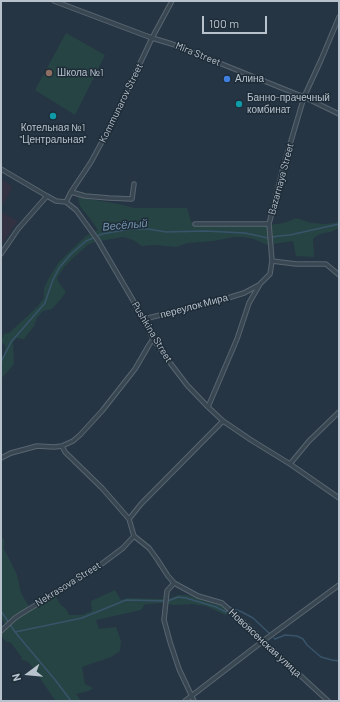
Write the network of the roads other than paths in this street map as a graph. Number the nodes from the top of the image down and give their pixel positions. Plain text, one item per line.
1 (54, 1) edge
2 (172, 1) edge
3 (339, 17) edge
4 (152, 38) junction
5 (304, 97) junction
6 (339, 114) edge
7 (1, 169) edge
8 (134, 184) dead end
9 (71, 192) junction
10 (47, 196) junction
11 (66, 202) junction
12 (195, 224) dead end
13 (270, 224) junction
14 (1, 254) edge
15 (272, 261) junction
16 (339, 275) edge
17 (260, 284) junction
18 (244, 293) junction
19 (251, 298) junction
20 (144, 319) junction
21 (153, 339) junction
22 (208, 407) junction
23 (339, 412) edge
24 (223, 421) junction
25 (62, 446) junction
26 (1, 458) edge
27 (290, 464) junction
28 (339, 498) edge
29 (129, 519) junction
30 (134, 536) junction
31 (174, 583) junction
32 (339, 585) edge
33 (1, 631) edge
34 (263, 641) junction
35 (192, 696) junction
36 (185, 701) edge
37 (194, 701) edge
38 (328, 701) edge

1 - 4 street, Mira Street
2 - 4 street, Kommunarov Street
3 - 5 street, Bazarnaya Street
4 - 5 street, Mira Street
4 - 9 street, Kommunarov Street
5 - 6 street, Mira Street
5 - 13 street, Bazarnaya Street
7 - 10 street, Pushkina Street
8 - 9 street
9 - 11 street, Kommunarov Street
10 - 11 street, Pushkina Street
10 - 14 street
11 - 20 street, Pushkina Street
12 - 13 street
13 - 15 street, Bazarnaya Street
15 - 16 street
15 - 17 street, Bazarnaya Street
17 - 18 street, переулок Мира
17 - 19 street, Bazarnaya Street
18 - 19 street
18 - 20 street, переулок Мира
19 - 22 street, Bazarnaya Street
20 - 21 street, Pushkina Street
21 - 22 street, Pushkina Street
21 - 25 street
22 - 24 street, Pushkina Street
23 - 27 street
24 - 27 street, Pushkina Street
24 - 29 street
25 - 26 street
25 - 29 street
27 - 28 street, Pushkina Street
29 - 30 street
30 - 31 street
30 - 33 street, Nekrasova Street
31 - 34 street, Новоясенская улица
31 - 35 street
32 - 34 street
34 - 35 street
34 - 38 street, Новоясенская улица
35 - 36 street
35 - 37 street

